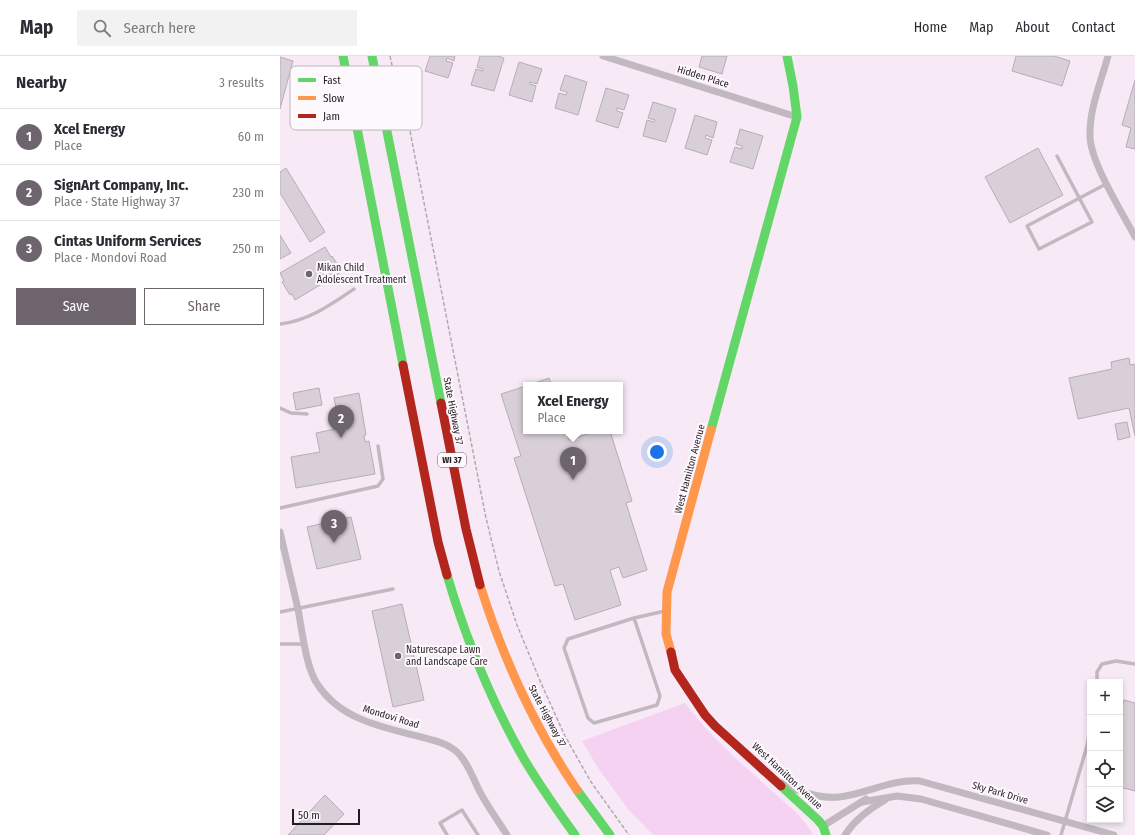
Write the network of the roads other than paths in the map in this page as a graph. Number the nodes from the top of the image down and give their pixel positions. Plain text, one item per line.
1 (343, 56) edge
2 (372, 56) edge
3 (603, 56) edge
4 (787, 56) edge
5 (1108, 56) edge
6 (345, 66) edge
7 (374, 66) edge
8 (797, 117) junction
9 (357, 130) edge
10 (387, 130) edge
11 (1057, 156) dead end
12 (1107, 184) junction
13 (1079, 198) junction
14 (1135, 237) edge
15 (354, 289) dead end
16 (280, 324) edge
17 (280, 408) edge
18 (307, 414) dead end
19 (378, 446) dead end
20 (280, 508) edge
21 (280, 533) edge
22 (393, 589) dead end
23 (298, 609) junction
24 (666, 611) junction
25 (280, 612) edge
26 (634, 618) junction
27 (280, 644) edge
28 (304, 644) junction
29 (1135, 664) edge
30 (1097, 679) edge
31 (1087, 746) edge
32 (774, 779) junction
33 (879, 787) junction
34 (888, 798) junction
35 (862, 802) junction
36 (1066, 822) junction
37 (822, 826) junction
38 (447, 835) edge
39 (478, 835) edge
40 (507, 835) edge
41 (575, 835) edge
42 (610, 835) edge
43 (826, 835) edge
44 (845, 835) edge
45 (1047, 835) edge
46 (1061, 835) edge
47 (1114, 835) edge

1 - 6 main road, WI 37
2 - 7 main road, State Highway 37 / WI 37
3 - 8 street, Hidden Place
4 - 8 main road, West Hamilton Avenue
5 - 12 street
8 - 24 main road, West Hamilton Avenue
9 - 41 main road, WI 37
10 - 42 main road, State Highway 37 / WI 37
11 - 13 lane
12 - 13 lane
12 - 14 street
13 - 13 lane
15 - 16 lane
17 - 18 lane
19 - 20 lane
21 - 23 street, Mondovi Road
22 - 23 lane
23 - 25 lane
23 - 28 street, Mondovi Road
24 - 26 lane
24 - 32 main road, West Hamilton Avenue
26 - 26 lane
27 - 28 lane
28 - 40 street, Mondovi Road
29 - 30 lane
31 - 36 lane
32 - 33 street, Sky Park Drive
32 - 37 main road, West Hamilton Avenue
33 - 35 street, Sky Park Drive
33 - 36 street, Sky Park Drive
34 - 35 street, Sky Park Drive
34 - 44 street
34 - 45 street, Sky Park Drive
35 - 37 street, Sky Park Drive
36 - 46 lane
36 - 47 street, Sky Park Drive
37 - 43 main road, West Hamilton Avenue
38 - 39 lane

